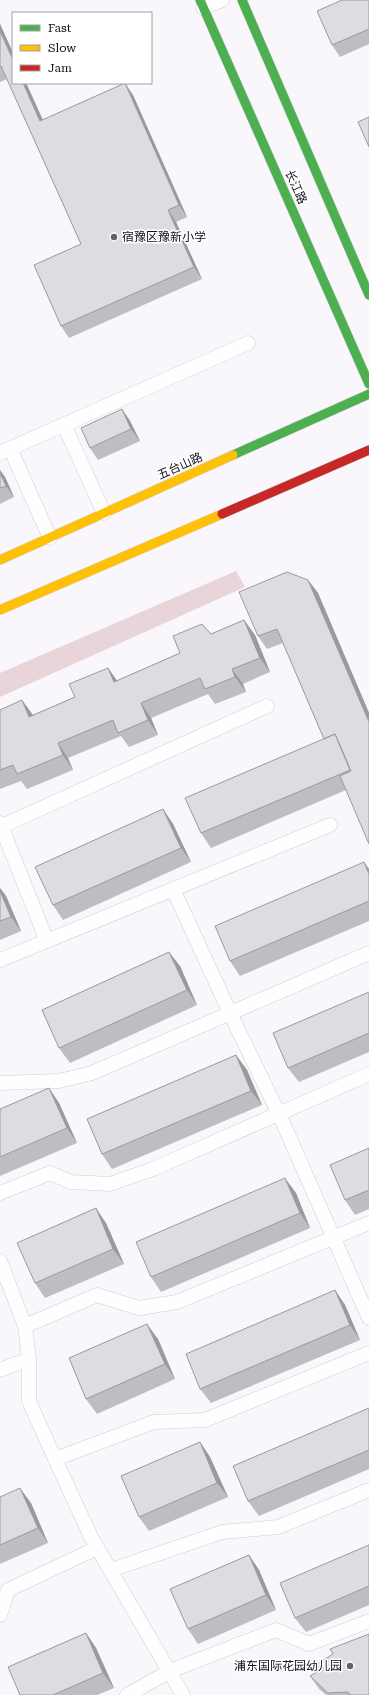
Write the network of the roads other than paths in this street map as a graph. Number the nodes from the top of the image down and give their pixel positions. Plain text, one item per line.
1 (222, 0) edge
2 (242, 0) edge
3 (202, 4) edge
4 (369, 295) edge
5 (248, 343) dead end
6 (369, 384) edge
7 (369, 394) edge
8 (64, 424) junction
9 (369, 450) edge
10 (5, 451) edge
11 (104, 513) junction
12 (50, 538) junction
13 (0, 560) edge
14 (0, 610) edge
15 (267, 706) dead end
16 (0, 825) edge
17 (330, 825) dead end
18 (174, 889) junction
19 (47, 941) junction
20 (369, 953) edge
21 (0, 960) edge
22 (230, 1013) junction
23 (369, 1074) edge
24 (0, 1083) edge
25 (279, 1114) junction
26 (0, 1193) edge
27 (369, 1223) edge
28 (333, 1238) junction
29 (0, 1261) edge
30 (369, 1318) edge
31 (25, 1326) junction
32 (369, 1353) edge
33 (28, 1359) junction
34 (0, 1370) edge
35 (55, 1459) junction
36 (369, 1490) edge
37 (97, 1548) junction
38 (111, 1570) junction
39 (0, 1615) edge
40 (369, 1621) edge
41 (170, 1671) junction
42 (127, 1695) edge
43 (183, 1695) edge

1 - 3 lane
2 - 4 main road, 长江路
3 - 6 main road, 长江路
5 - 8 lane
7 - 11 main road, 五台山路
8 - 10 lane
8 - 11 lane
9 - 14 main road
10 - 12 lane
11 - 12 main road, 五台山路
12 - 13 main road, 五台山路
15 - 16 lane
16 - 19 lane
17 - 18 lane
18 - 19 lane
18 - 22 lane
19 - 21 lane
20 - 22 lane
22 - 24 lane
22 - 25 lane
23 - 25 lane
25 - 26 lane
25 - 28 lane
27 - 28 lane
28 - 30 lane
28 - 31 lane
29 - 31 lane
31 - 33 lane
32 - 35 lane
33 - 34 lane
33 - 35 lane
35 - 37 lane
36 - 38 lane
37 - 38 lane
37 - 39 lane
38 - 41 lane
40 - 41 lane
41 - 42 lane
41 - 43 lane

